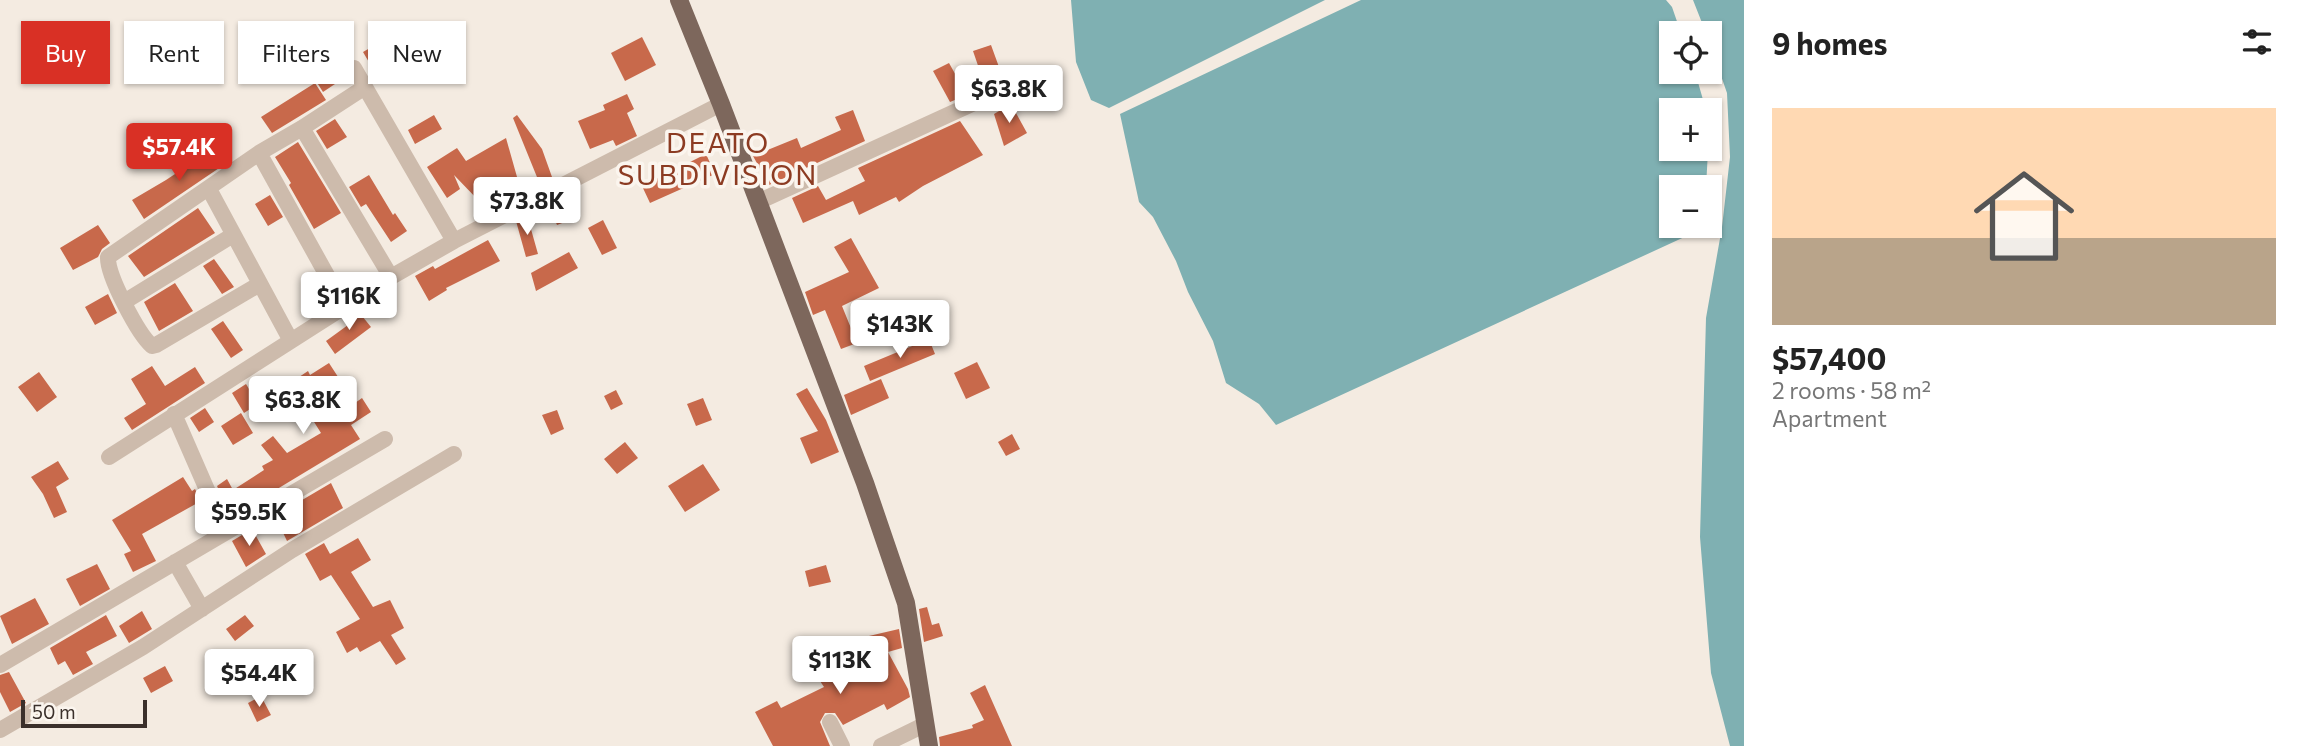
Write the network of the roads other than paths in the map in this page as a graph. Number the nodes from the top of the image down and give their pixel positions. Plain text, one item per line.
1 (679, 0) edge
2 (354, 68) dead end
3 (365, 88) junction
4 (1009, 88) dead end
5 (721, 104) junction
6 (302, 128) junction
7 (259, 153) junction
8 (209, 189) junction
9 (758, 202) junction
10 (233, 235) junction
11 (454, 241) junction
12 (391, 277) junction
13 (260, 284) junction
14 (124, 302) junction
15 (344, 306) junction
16 (291, 341) junction
17 (174, 414) junction
18 (385, 439) dead end
19 (454, 454) dead end
20 (108, 457) dead end
21 (225, 531) junction
22 (175, 562) junction
23 (202, 609) junction
24 (0, 665) edge
25 (830, 722) dead end
26 (926, 724) junction
27 (0, 730) edge
28 (842, 746) edge
29 (881, 746) edge
30 (929, 746) edge

1 - 5 main road
2 - 3 street
3 - 6 street
3 - 11 street
4 - 9 street
5 - 9 main road
5 - 11 street
6 - 7 street
6 - 12 street
7 - 8 street
7 - 15 street
8 - 10 street
8 - 14 street
9 - 26 main road
10 - 13 street
10 - 14 street
11 - 12 street
12 - 15 street
13 - 14 street
13 - 16 street
15 - 16 street
16 - 17 street
17 - 20 street
17 - 21 street
18 - 21 street
19 - 23 street
21 - 22 street
22 - 23 street
22 - 24 street
23 - 27 street
25 - 28 street
26 - 29 street
26 - 30 main road

